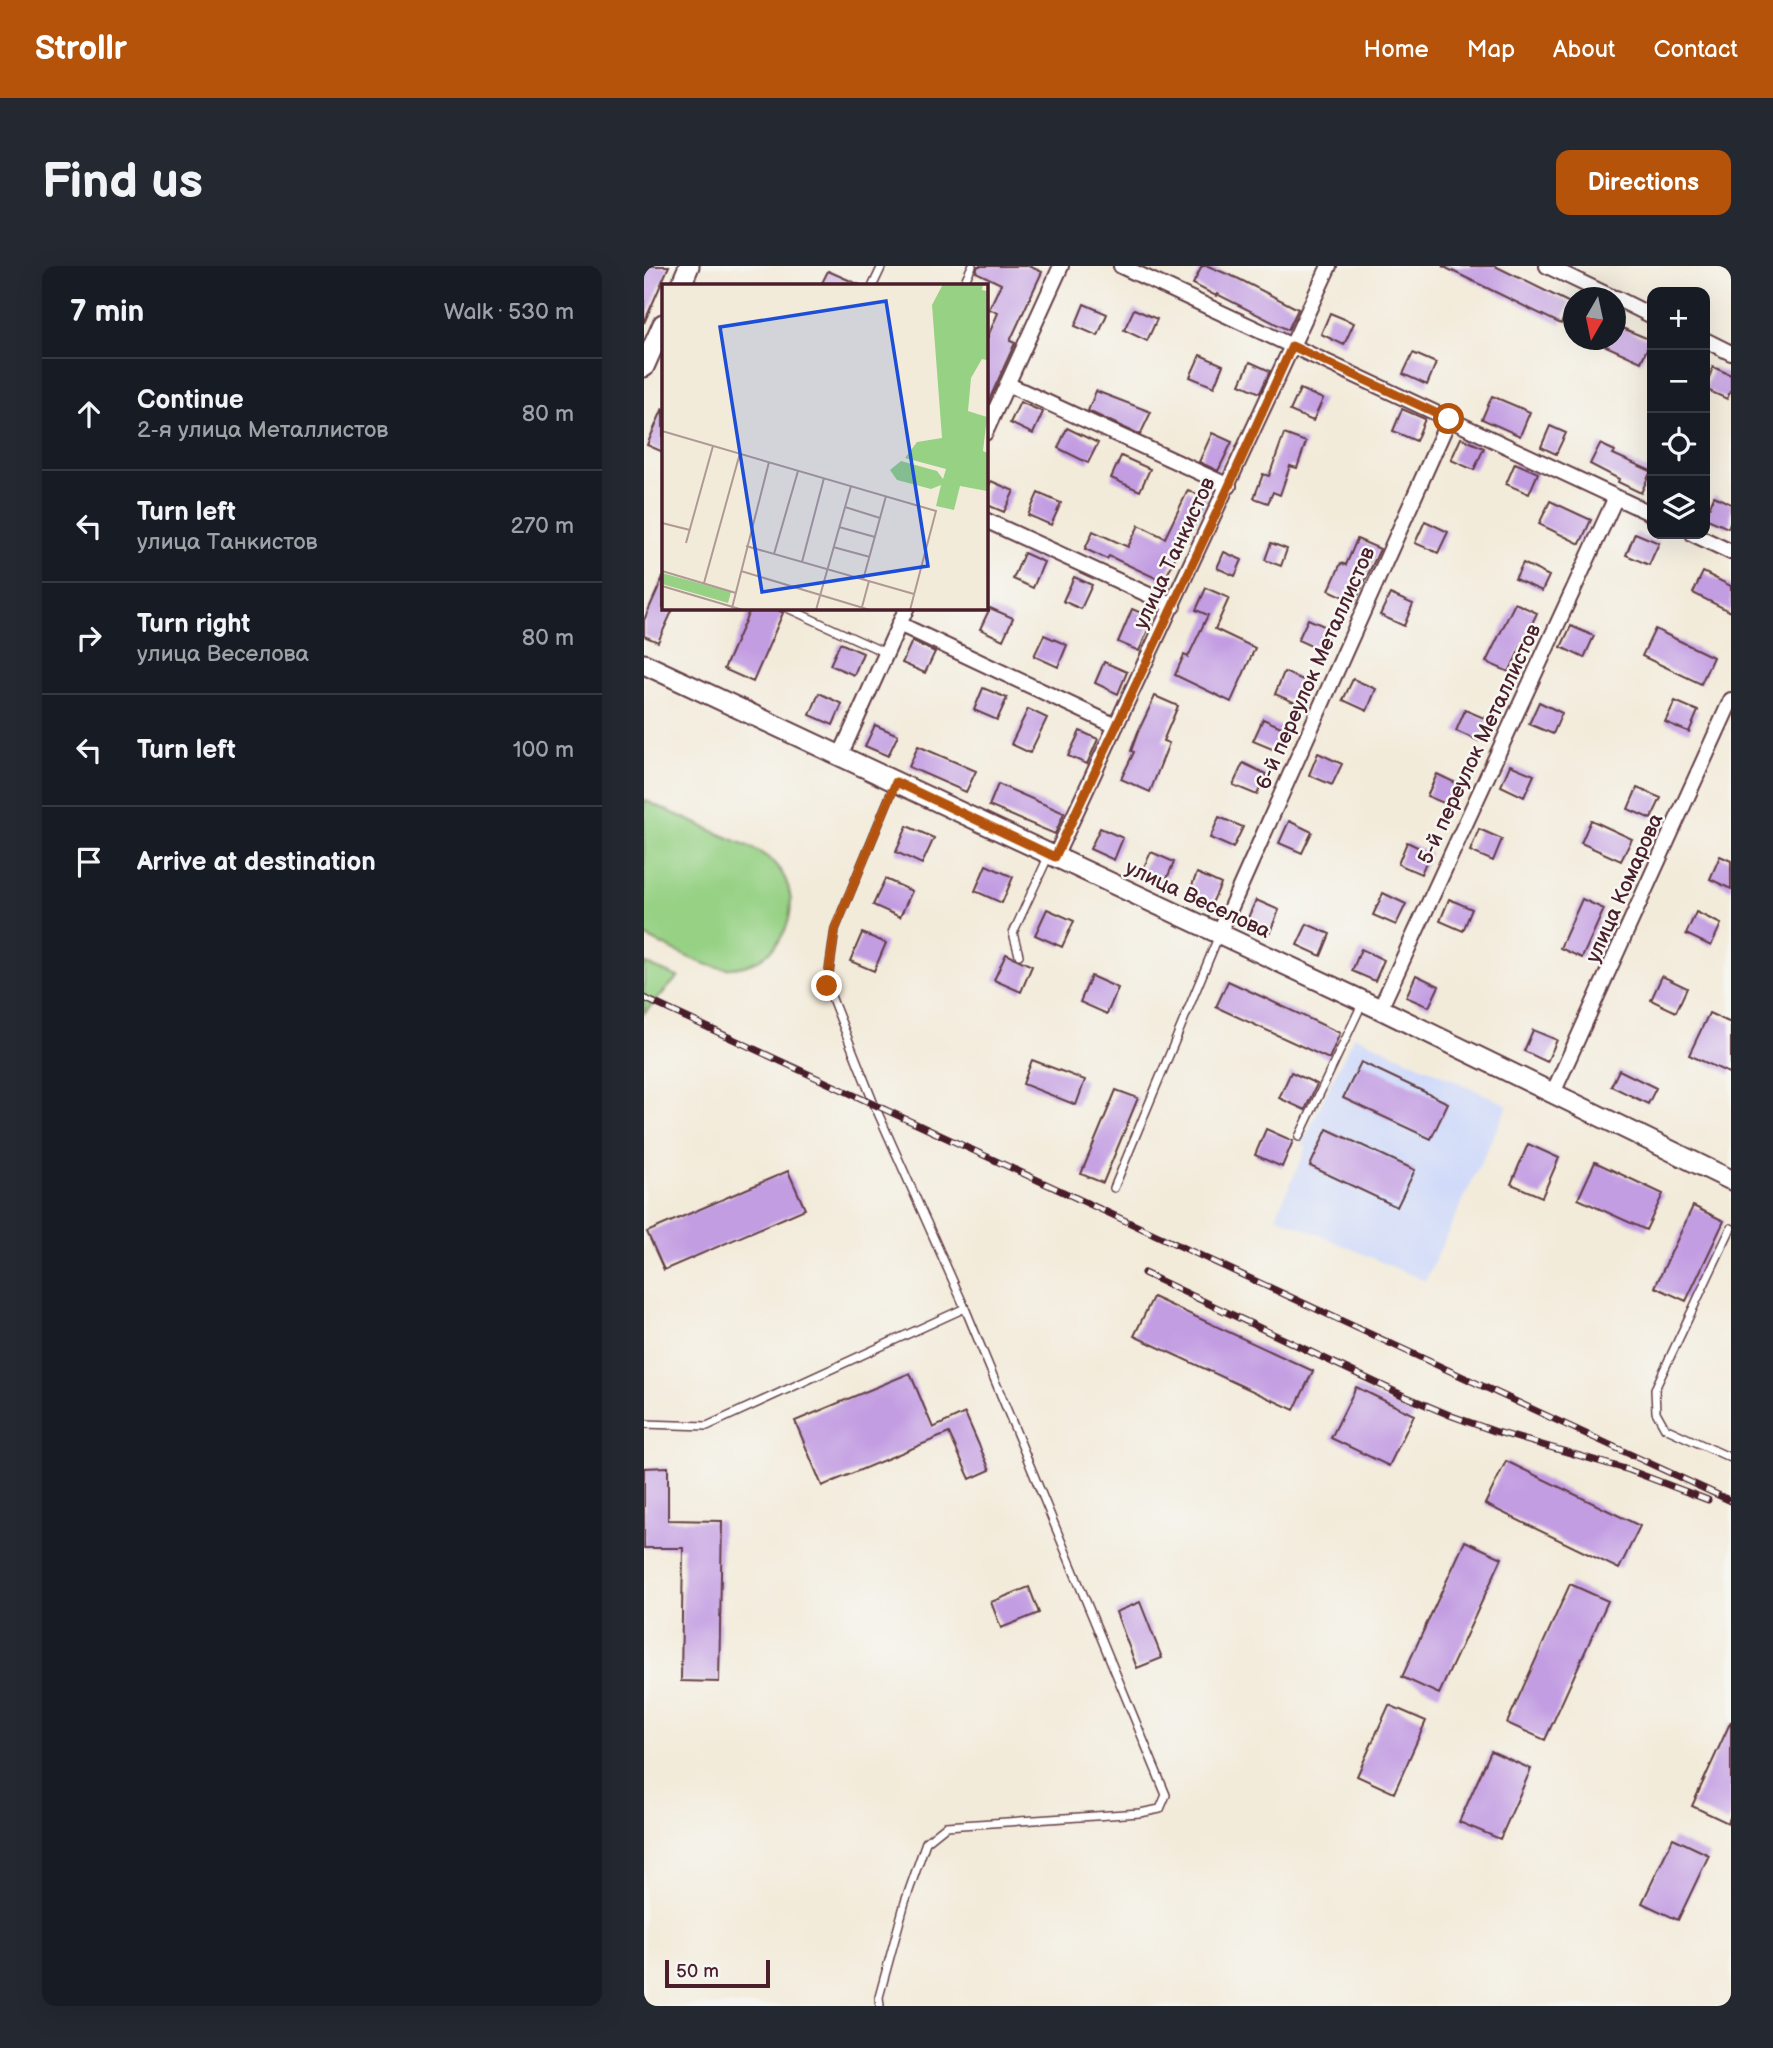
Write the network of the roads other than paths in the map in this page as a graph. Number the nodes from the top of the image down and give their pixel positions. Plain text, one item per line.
1 (689, 266) edge
2 (882, 266) edge
3 (971, 266) edge
4 (1061, 266) edge
5 (1121, 266) edge
6 (1329, 266) edge
7 (1547, 266) edge
8 (681, 284) edge
9 (873, 284) edge
10 (963, 284) edge
11 (1592, 287) edge
12 (1626, 303) edge
13 (1647, 314) edge
14 (662, 329) edge
15 (1710, 342) edge
16 (1292, 346) junction
17 (1731, 353) edge
18 (644, 365) edge
19 (1007, 384) junction
20 (1449, 419) junction
21 (987, 429) edge
22 (1229, 486) junction
23 (1616, 497) junction
24 (1647, 512) edge
25 (987, 521) edge
26 (1704, 539) edge
27 (1731, 552) edge
28 (1173, 606) junction
29 (789, 609) edge
30 (906, 609) edge
31 (899, 624) junction
32 (886, 653) junction
33 (644, 664) edge
34 (1731, 700) edge
35 (1116, 726) junction
36 (839, 756) junction
37 (896, 782) junction
38 (1052, 856) junction
39 (1219, 934) junction
40 (1019, 955) dead end
41 (1372, 1006) junction
42 (1553, 1093) junction
43 (1299, 1137) dead end
44 (1731, 1180) edge
45 (1114, 1188) dead end
46 (1731, 1228) edge
47 (965, 1308) junction
48 (644, 1424) edge
49 (1731, 1458) edge
50 (880, 2006) edge

1 - 8 street
2 - 9 lane
3 - 10 lane
4 - 19 street
5 - 16 street
6 - 16 street, улица Танкистов
7 - 11 street
12 - 13 street
14 - 18 street
15 - 17 street
16 - 20 street
16 - 22 street, улица Танкистов
19 - 21 street
19 - 22 street
20 - 23 street
20 - 39 street, 6-й переулок Металлистов
22 - 28 street, улица Танкистов
23 - 24 street
23 - 41 street, 5-й переулок Металлистов
25 - 28 street
26 - 27 street
28 - 35 street, улица Танкистов
29 - 32 lane
30 - 31 street
31 - 32 street
31 - 35 street
32 - 36 street
33 - 36 street, улица Веселова
34 - 42 street, улица Комарова
35 - 38 street, улица Танкистов
36 - 37 street, улица Веселова
37 - 38 street, улица Веселова
37 - 47 lane
38 - 39 street, улица Веселова
38 - 40 lane
39 - 41 street, улица Веселова
39 - 45 lane
41 - 42 street, улица Веселова
41 - 43 lane
42 - 44 street, улица Веселова
46 - 49 lane
47 - 48 lane
47 - 50 lane

